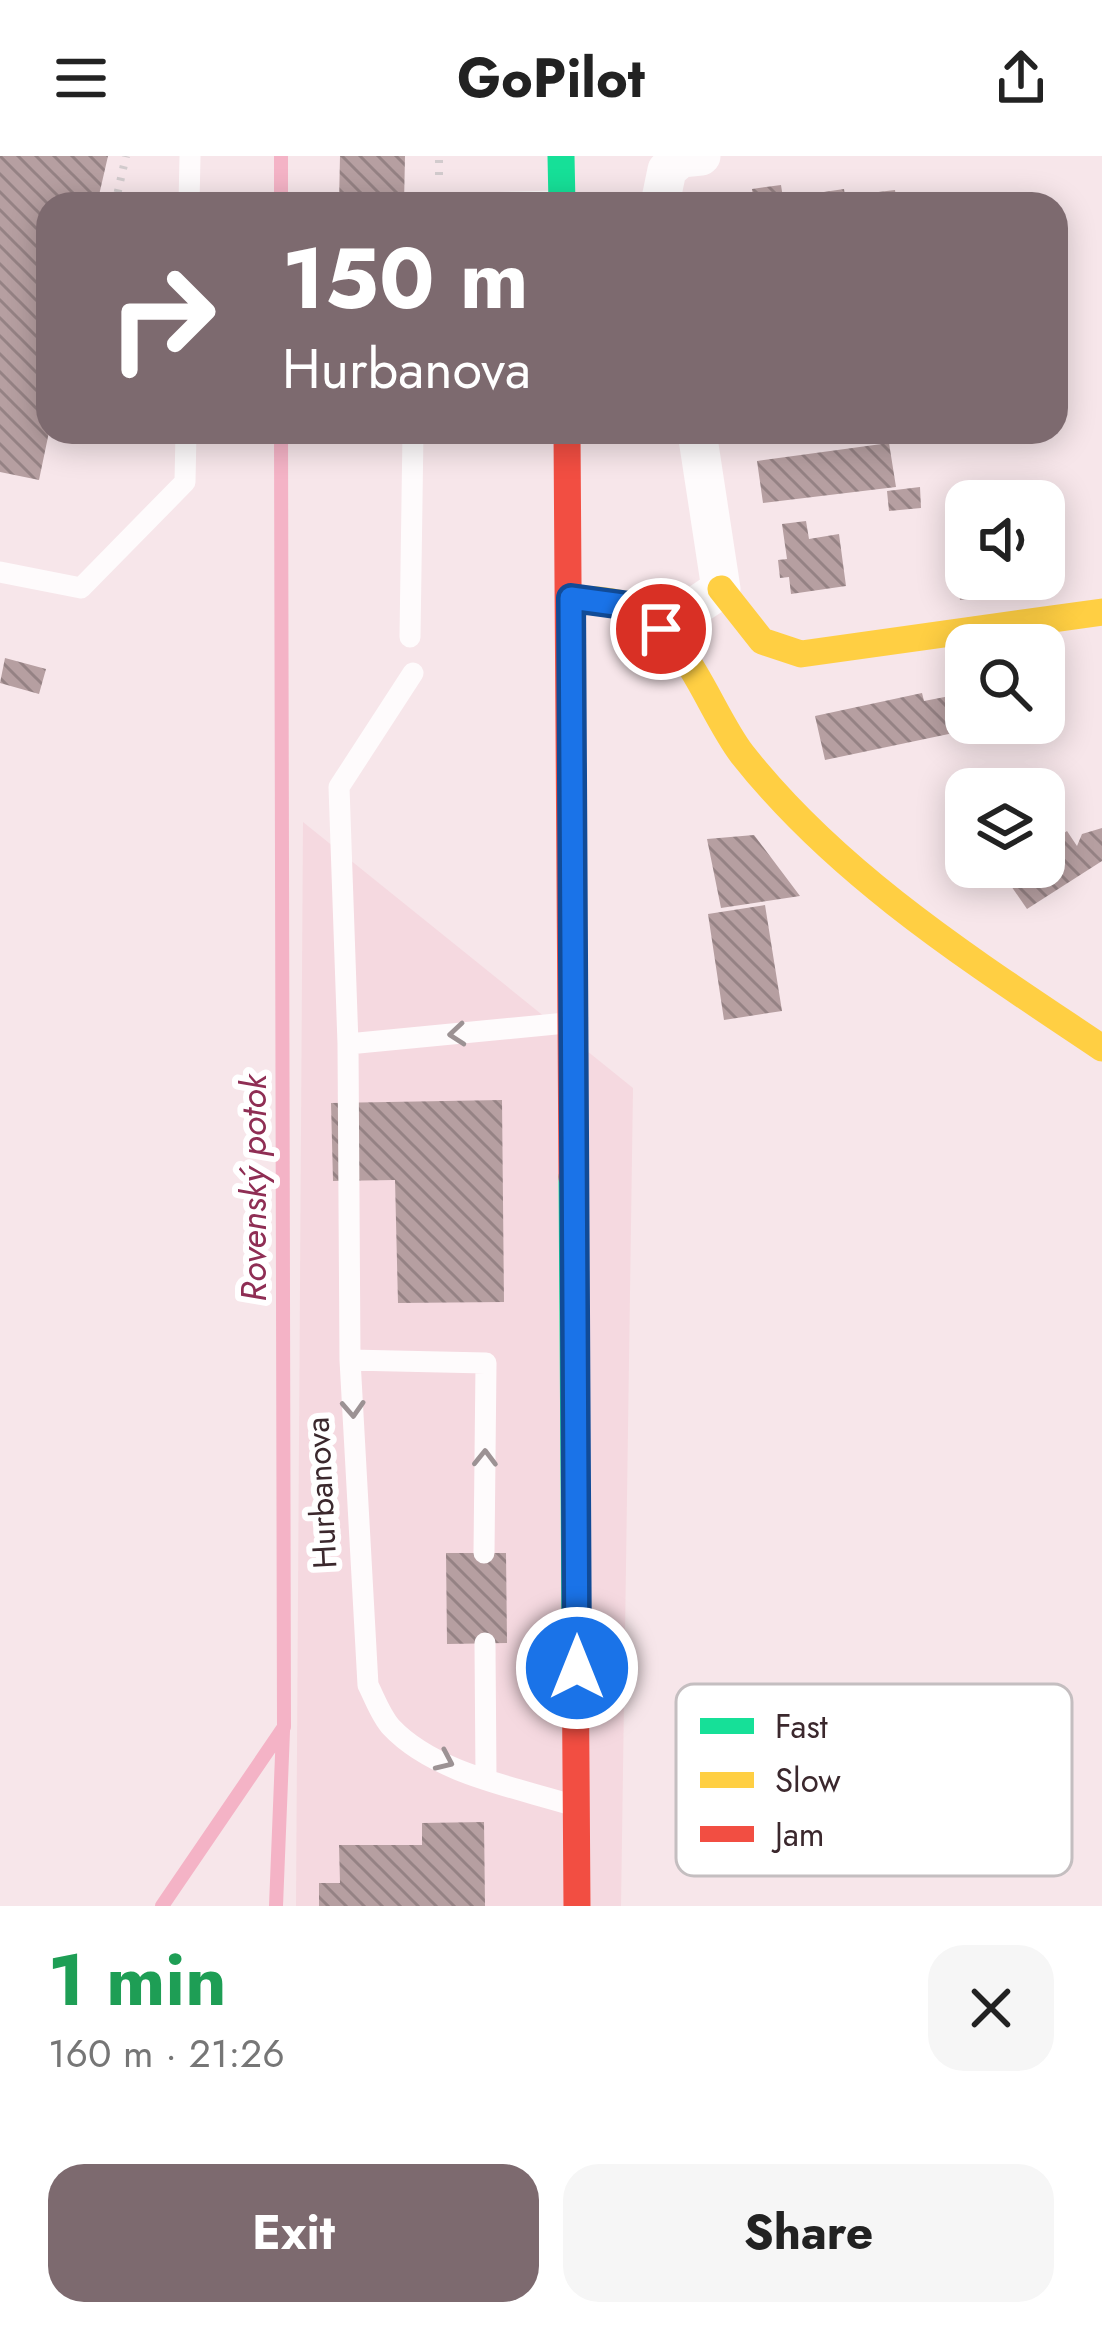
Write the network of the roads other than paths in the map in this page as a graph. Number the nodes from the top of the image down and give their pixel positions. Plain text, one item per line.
1 (190, 156) edge
2 (561, 156) edge
3 (700, 156) edge
4 (189, 192) edge
5 (562, 192) edge
6 (662, 192) edge
7 (186, 444) edge
8 (413, 444) edge
9 (567, 444) edge
10 (699, 444) edge
11 (0, 572) edge
12 (722, 589) junction
13 (571, 598) junction
14 (1102, 612) edge
15 (661, 629) junction
16 (410, 638) dead end
17 (412, 673) dead end
18 (573, 1023) junction
19 (348, 1044) junction
20 (1102, 1048) edge
21 (350, 1360) junction
22 (484, 1552) dead end
23 (485, 1643) dead end
24 (486, 1779) junction
25 (578, 1806) junction
26 (577, 1906) edge

1 - 4 lane
2 - 5 main road
3 - 6 street
7 - 11 lane
8 - 16 lane
9 - 13 main road
10 - 12 street
12 - 14 main road
12 - 15 street
13 - 15 main road
13 - 18 main road
15 - 20 main road
17 - 19 lane, Hurbanova
18 -> 19 lane
18 - 25 main road
19 - 21 lane, Hurbanova
22 -> 21 lane
21 -> 24 lane, Hurbanova
23 - 24 lane
24 - 25 lane, Hurbanova
25 - 26 main road

